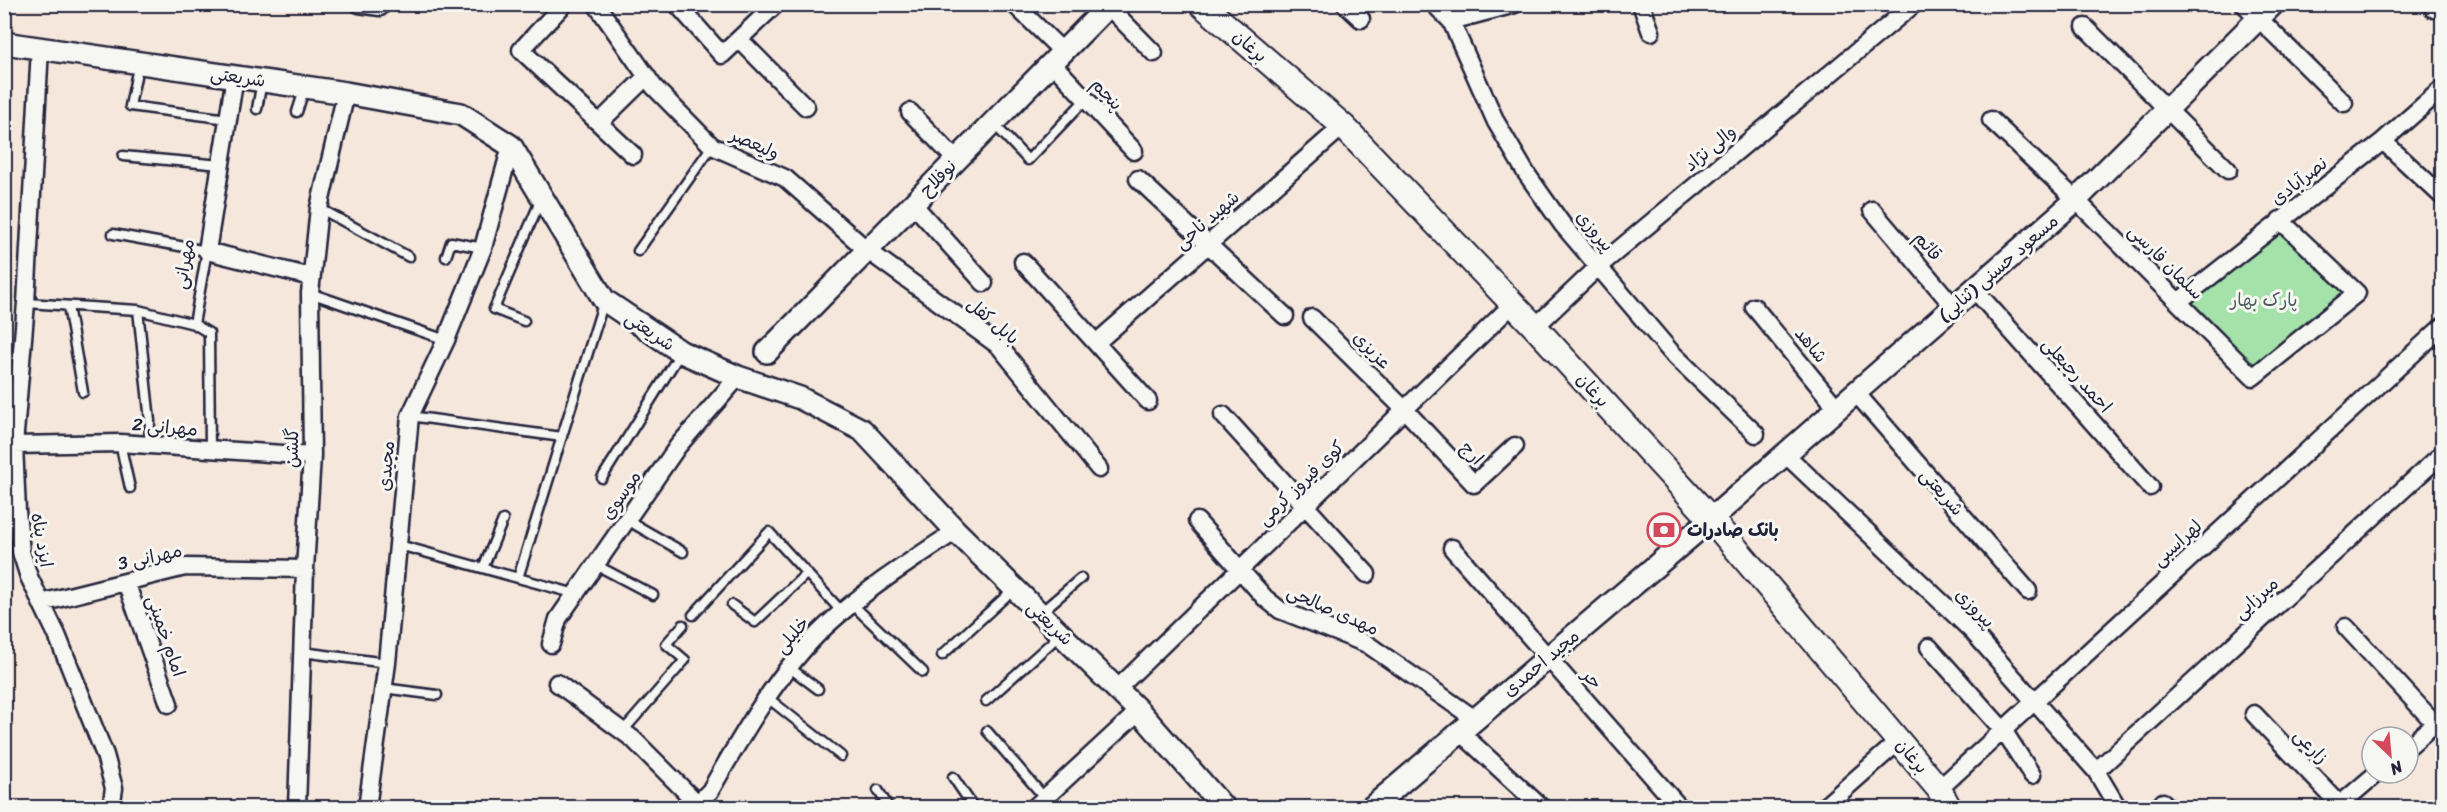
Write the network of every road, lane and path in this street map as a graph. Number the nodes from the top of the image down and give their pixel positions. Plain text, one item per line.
1 (359, 4) edge
2 (564, 4) edge
3 (596, 4) edge
4 (677, 4) edge
5 (776, 4) edge
6 (1014, 4) edge
7 (1201, 4) edge
8 (1345, 4) edge
9 (1434, 4) edge
10 (1515, 4) edge
11 (1641, 4) edge
12 (1914, 4) edge
13 (1108, 5) edge
14 (380, 6) edge
15 (2259, 9) edge
16 (1451, 13) edge
17 (1361, 19) dead end
18 (2085, 27) dead end
19 (1651, 32) dead end
20 (738, 39) junction
21 (4, 43) edge
22 (40, 48) junction
23 (1154, 53) dead end
24 (1057, 57) junction
25 (140, 62) junction
26 (235, 76) junction
27 (647, 76) junction
28 (262, 80) junction
29 (305, 87) junction
30 (2442, 89) edge
31 (346, 93) junction
32 (1085, 100) junction
33 (2344, 103) dead end
34 (806, 107) dead end
35 (257, 110) dead end
36 (2168, 110) junction
37 (297, 112) dead end
38 (910, 112) dead end
39 (228, 119) junction
40 (1991, 120) dead end
41 (599, 123) junction
42 (993, 123) junction
43 (1343, 126) junction
44 (2383, 141) junction
45 (511, 146) junction
46 (712, 146) junction
47 (1134, 152) dead end
48 (633, 155) dead end
49 (123, 156) dead end
50 (956, 160) junction
51 (221, 165) junction
52 (2228, 171) dead end
53 (1138, 179) dead end
54 (542, 195) junction
55 (2442, 196) edge
56 (2076, 200) junction
57 (913, 204) junction
58 (319, 208) junction
59 (1872, 210) dead end
60 (2280, 220) junction
61 (113, 234) dead end
62 (1208, 244) junction
63 (483, 248) junction
64 (867, 250) junction
65 (207, 251) junction
66 (638, 251) dead end
67 (409, 257) dead end
68 (446, 257) dead end
69 (1023, 262) dead end
70 (1599, 266) junction
71 (984, 283) dead end
72 (310, 285) junction
73 (1974, 290) junction
74 (604, 300) junction
75 (2178, 302) junction
76 (26, 303) junction
77 (1513, 304) junction
78 (68, 306) junction
79 (1755, 307) dead end
80 (1954, 307) junction
81 (138, 310) junction
82 (1285, 316) dead end
83 (1312, 318) dead end
84 (524, 321) dead end
85 (194, 324) junction
86 (1535, 327) junction
87 (2442, 327) edge
88 (446, 340) junction
89 (1096, 343) junction
90 (681, 352) junction
91 (767, 352) dead end
92 (738, 377) junction
93 (83, 392) dead end
94 (1856, 393) junction
95 (1148, 401) dead end
96 (1838, 408) junction
97 (1404, 409) junction
98 (1223, 415) dead end
99 (410, 416) junction
100 (1756, 434) dead end
101 (562, 437) junction
102 (120, 443) junction
103 (14, 445) junction
104 (149, 445) junction
105 (1515, 446) dead end
106 (210, 451) junction
107 (1785, 454) junction
108 (2442, 454) edge
109 (312, 456) junction
110 (1099, 469) dead end
111 (602, 478) dead end
112 (2150, 487) dead end
113 (130, 488) dead end
114 (1305, 506) junction
115 (1711, 519) junction
116 (503, 520) dead end
117 (627, 520) junction
118 (1197, 520) dead end
119 (956, 531) junction
120 (399, 545) junction
121 (1452, 548) dead end
122 (683, 552) dead end
123 (596, 565) junction
124 (483, 568) junction
125 (305, 569) junction
126 (1240, 570) junction
127 (807, 573) junction
128 (1367, 574) dead end
129 (518, 578) junction
130 (1081, 578) dead end
131 (126, 582) junction
132 (1015, 588) junction
133 (2028, 591) dead end
134 (576, 594) junction
135 (653, 595) dead end
136 (41, 603) junction
137 (732, 605) dead end
138 (848, 609) junction
139 (1040, 613) junction
140 (693, 615) dead end
141 (682, 626) dead end
142 (2346, 627) dead end
143 (1061, 634) junction
144 (551, 644) dead end
145 (1929, 647) dead end
146 (302, 652) junction
147 (942, 655) dead end
148 (1548, 658) junction
149 (387, 663) junction
150 (790, 668) junction
151 (922, 672) dead end
152 (557, 683) dead end
153 (384, 688) junction
154 (818, 689) dead end
155 (1117, 689) junction
156 (437, 695) dead end
157 (768, 698) junction
158 (2035, 700) junction
159 (986, 701) dead end
160 (169, 704) dead end
161 (1139, 711) junction
162 (2254, 714) dead end
163 (2440, 724) edge
164 (1468, 726) junction
165 (2003, 730) junction
166 (622, 731) junction
167 (987, 731) dead end
168 (2420, 738) edge
169 (1899, 741) junction
170 (841, 756) dead end
171 (2096, 771) junction
172 (2032, 775) dead end
173 (953, 777) dead end
174 (2364, 785) edge
175 (878, 790) dead end
176 (1944, 798) edge
177 (1039, 802) edge
178 (700, 806) edge
179 (2340, 806) edge
180 (111, 807) edge
181 (297, 807) edge
182 (367, 807) edge
183 (890, 807) edge
184 (975, 807) edge
185 (1224, 807) edge
186 (1371, 807) edge
187 (1542, 807) edge
188 (1680, 807) edge
189 (1823, 807) edge
190 (2118, 807) edge

1 - 14 street
2 - 41 street
3 - 27 street, ولیعصر
4 - 20 street
5 - 20 street
6 - 24 street, پنجم
7 - 43 main road, برغان
8 - 17 street
9 - 16 street
10 - 16 street
11 - 19 street
12 - 70 street, والی نژاد
13 - 23 street
13 - 24 street, نوفلاح
15 - 33 street
15 - 36 street, مسعود حسنی (ثنایی)
16 - 70 street, پیروزی
18 - 36 street
20 - 34 street
21 - 22 street, شریعتی
22 - 25 street, شریعتی
22 - 76 street, ایزد پناه
24 - 32 street, پنجم
24 - 42 street, نوفلاح
25 - 26 street, شریعتی
25 - 39 lane
26 - 28 street, شریعتی
26 - 39 street, مهرانی
27 - 41 street
27 - 46 street, ولیعصر
28 - 29 street, شریعتی
28 - 35 lane
29 - 31 street, شریعتی
29 - 37 lane
30 - 44 street, نصرآبادی
31 - 45 street, شریعتی
31 - 58 street, گلشن
32 - 42 lane
32 - 47 street, پنجم
36 - 52 street
36 - 56 street, مسعود حسنی (ثنایی)
38 - 50 street
39 - 51 street, مهرانی
40 - 56 street, سلمان فارسی
41 - 48 street
42 - 50 street, نوفلاح
43 - 62 street, شهید ناحی
43 - 77 main road, برغان
44 - 55 street
44 - 60 street, نصرآبادی
45 - 54 street, شریعتی
45 - 63 street, مجیدی
46 - 64 street, ولیعصر
46 - 66 lane
49 - 51 lane
50 - 57 street, نوفلاح
51 - 65 street, مهرانی
53 - 62 street
54 - 74 street, شریعتی
54 - 84 lane
56 - 73 street, مسعود حسنی (ثنایی)
56 - 75 street, سلمان فارسی
57 - 64 street, نوفلاح
57 - 71 street
58 - 67 lane
58 - 72 street, گلشن
59 - 80 street, قائم
60 - 75 street, نصرآبادی
60 - 75 street, سلمان فارسی
61 - 65 lane
62 - 82 street
62 - 89 street, شهید ناحی
63 - 68 lane
63 - 88 street, مجیدی
64 - 91 street, نوفلاح
64 - 110 street, بابل کفل
65 - 72 street
65 - 85 lane, مهرانی
69 - 89 street
70 - 86 street, والی نژاد
70 - 100 street, پیروزی
72 - 88 lane
72 - 109 street, گلشن
73 - 80 street, مسعود حسنی (ثنایی)
73 - 112 street, احمد رجبعلی
74 - 90 street, شریعتی
74 - 101 lane
76 - 78 lane
76 - 103 street, ایزد پناه
77 - 86 main road, برغان
77 - 97 street, کوی فیروز کرمی
78 - 81 lane
78 - 93 lane
79 - 96 street, شاهد
80 - 94 street, مسعود حسنی (ثنایی)
81 - 85 lane
81 - 104 lane
83 - 97 street, عزیزی
85 - 106 lane
86 - 115 main road, برغان
87 - 158 street, لهراسبی
88 - 99 street, مجیدی
89 - 95 street
90 - 92 street, شریعتی
90 - 111 lane
92 - 117 street, موسوی
92 - 119 street, شریعتی
94 - 96 street, مسعود حسنی (ثنایی)
94 - 133 street, شریعتی
96 - 107 street, مسعود حسنی (ثنایی)
97 - 105 street, ارج
97 - 114 street, کوی فیروز کرمی
98 - 114 street
99 - 101 lane
99 - 120 street, مجیدی
101 - 129 lane
102 - 103 street, مهرانی 2
102 - 104 street, مهرانی 2
102 - 113 lane
103 - 136 street, ایزد پناه
104 - 106 street, مهرانی 2
106 - 109 street, مهرانی 2
107 - 115 street, مسعود حسنی (ثنایی)
107 - 158 street, پیروزی
108 - 171 street, میرزایی
109 - 125 street, گلشن
114 - 126 street, کوی فیروز کرمی
114 - 128 street
115 - 148 street, مجید احمدی
115 - 169 main road, برغان
116 - 124 lane
117 - 122 lane
117 - 123 street, موسوی
118 - 126 street, مهدی صالحی
119 - 132 street, شریعتی
119 - 138 street, خلیلی
120 - 124 lane
120 - 149 street, مجیدی
121 - 148 street, حر
123 - 134 street, موسوی
123 - 135 lane
124 - 129 lane
125 - 131 street, مهرانی 3
125 - 146 street, گلشن
126 - 155 street, کوی فیروز کرمی
126 - 164 street, مهدی صالحی
127 - 137 lane
127 - 138 lane
127 - 140 lane
129 - 134 lane
130 - 139 lane
131 - 136 street, مهرانی 3
131 - 160 street, امام خمینی
132 - 139 street, شریعتی
132 - 147 lane
134 - 144 street, موسوی
136 - 180 street, ایزد پناه
138 - 150 street, خلیلی
138 - 151 lane
139 - 143 street, شریعتی
141 - 166 lane
142 - 163 street
143 - 155 street, شریعتی
143 - 159 lane
145 - 165 street
146 - 149 lane
146 - 181 street, گلشن
148 - 164 street, مجید احمدی
148 - 188 street, حر
149 - 153 street, مجیدی
150 - 154 lane
150 - 157 street, خلیلی
152 - 166 street, خلیلی
153 - 156 lane
153 - 182 street, مجیدی
155 - 161 street, شریعتی
157 - 170 lane
157 - 178 street, خلیلی
158 - 165 street, لهراسبی
158 - 171 street, پیروزی
161 - 177 street
161 - 185 street, شریعتی
162 - 179 street, زارعی
163 - 168 street
164 - 186 street, مجید احمدی
164 - 187 street, مهدی صالحی
165 - 172 street
165 - 176 street, لهراسبی
166 - 178 street, خلیلی
167 - 177 lane
169 - 176 main road, برغان
169 - 189 street
171 - 190 street, پیروزی
173 - 184 lane
174 - 179 street
175 - 183 lane

